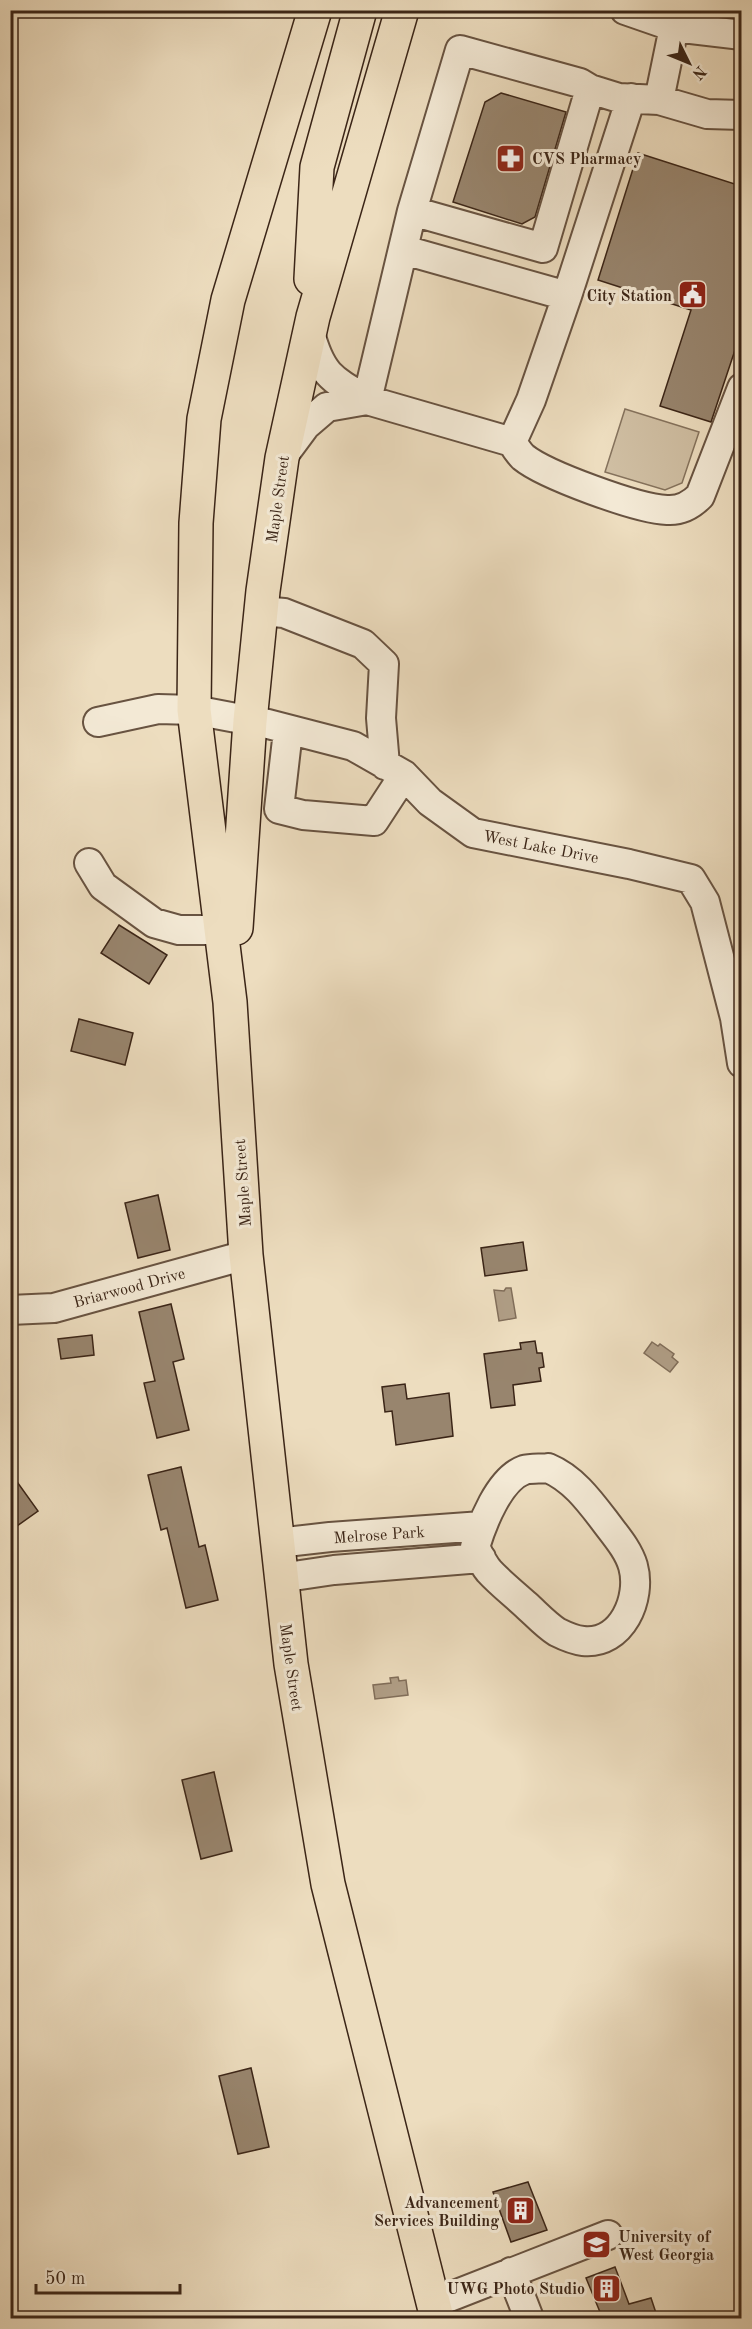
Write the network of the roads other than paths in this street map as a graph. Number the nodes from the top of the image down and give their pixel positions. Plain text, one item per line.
1 (301, 10) edge
2 (315, 10) edge
3 (360, 10) edge
4 (402, 10) edge
5 (423, 10) edge
6 (625, 10) edge
7 (677, 19) edge
8 (741, 35) edge
9 (306, 42) junction
10 (391, 53) junction
11 (590, 89) junction
12 (631, 98) junction
13 (659, 100) junction
14 (741, 115) edge
15 (412, 210) junction
16 (404, 250) junction
17 (567, 296) junction
18 (312, 325) junction
19 (741, 388) edge
20 (367, 400) junction
21 (512, 442) junction
22 (282, 458) junction
23 (261, 611) junction
24 (194, 710) junction
25 (250, 721) junction
26 (98, 722) dead end
27 (288, 730) junction
28 (394, 770) junction
29 (89, 863) dead end
30 (221, 930) junction
31 (230, 1002) junction
32 (741, 1063) edge
33 (246, 1255) junction
34 (10, 1310) edge
35 (482, 1526) junction
36 (277, 1543) junction
37 (482, 1558) junction
38 (280, 1578) junction
39 (608, 2235) dead end
40 (511, 2272) junction
41 (435, 2311) edge
42 (529, 2319) edge

1 - 9 main road
2 - 9 main road, Maple Street
3 - 18 main road
4 - 10 main road, Maple Street
5 - 10 main road
6 - 7 street
7 - 8 street
7 - 13 street
9 - 24 main road, Maple Street
10 - 18 main road, Maple Street
11 - 12 street
11 - 15 street
11 - 15 street
12 - 13 street
12 - 17 street
13 - 14 street
15 - 16 street
16 - 17 street
16 - 20 street
17 - 21 street
18 - 20 street
18 - 22 main road, Maple Street
19 - 21 street
20 - 21 street
20 - 22 street
22 - 23 main road, Maple Street
23 - 25 main road, Maple Street
23 - 28 street
24 - 25 street, West Lake Drive
24 - 26 street, West Lake Drive
24 - 30 main road, Maple Street
25 - 27 street, West Lake Drive
25 - 31 main road, Maple Street
27 - 28 street, West Lake Drive
27 - 28 street
28 - 32 street, West Lake Drive
29 - 30 street
30 - 31 main road, Maple Street
31 - 33 main road, Maple Street
33 - 34 street, Briarwood Drive
33 - 36 main road, Maple Street
35 - 36 street, Melrose Park
35 - 37 street
35 - 37 street
36 - 38 main road, Maple Street
37 - 38 street, Melrose Park
38 - 41 main road, Maple Street
39 - 40 street
40 - 41 street
40 - 42 street

